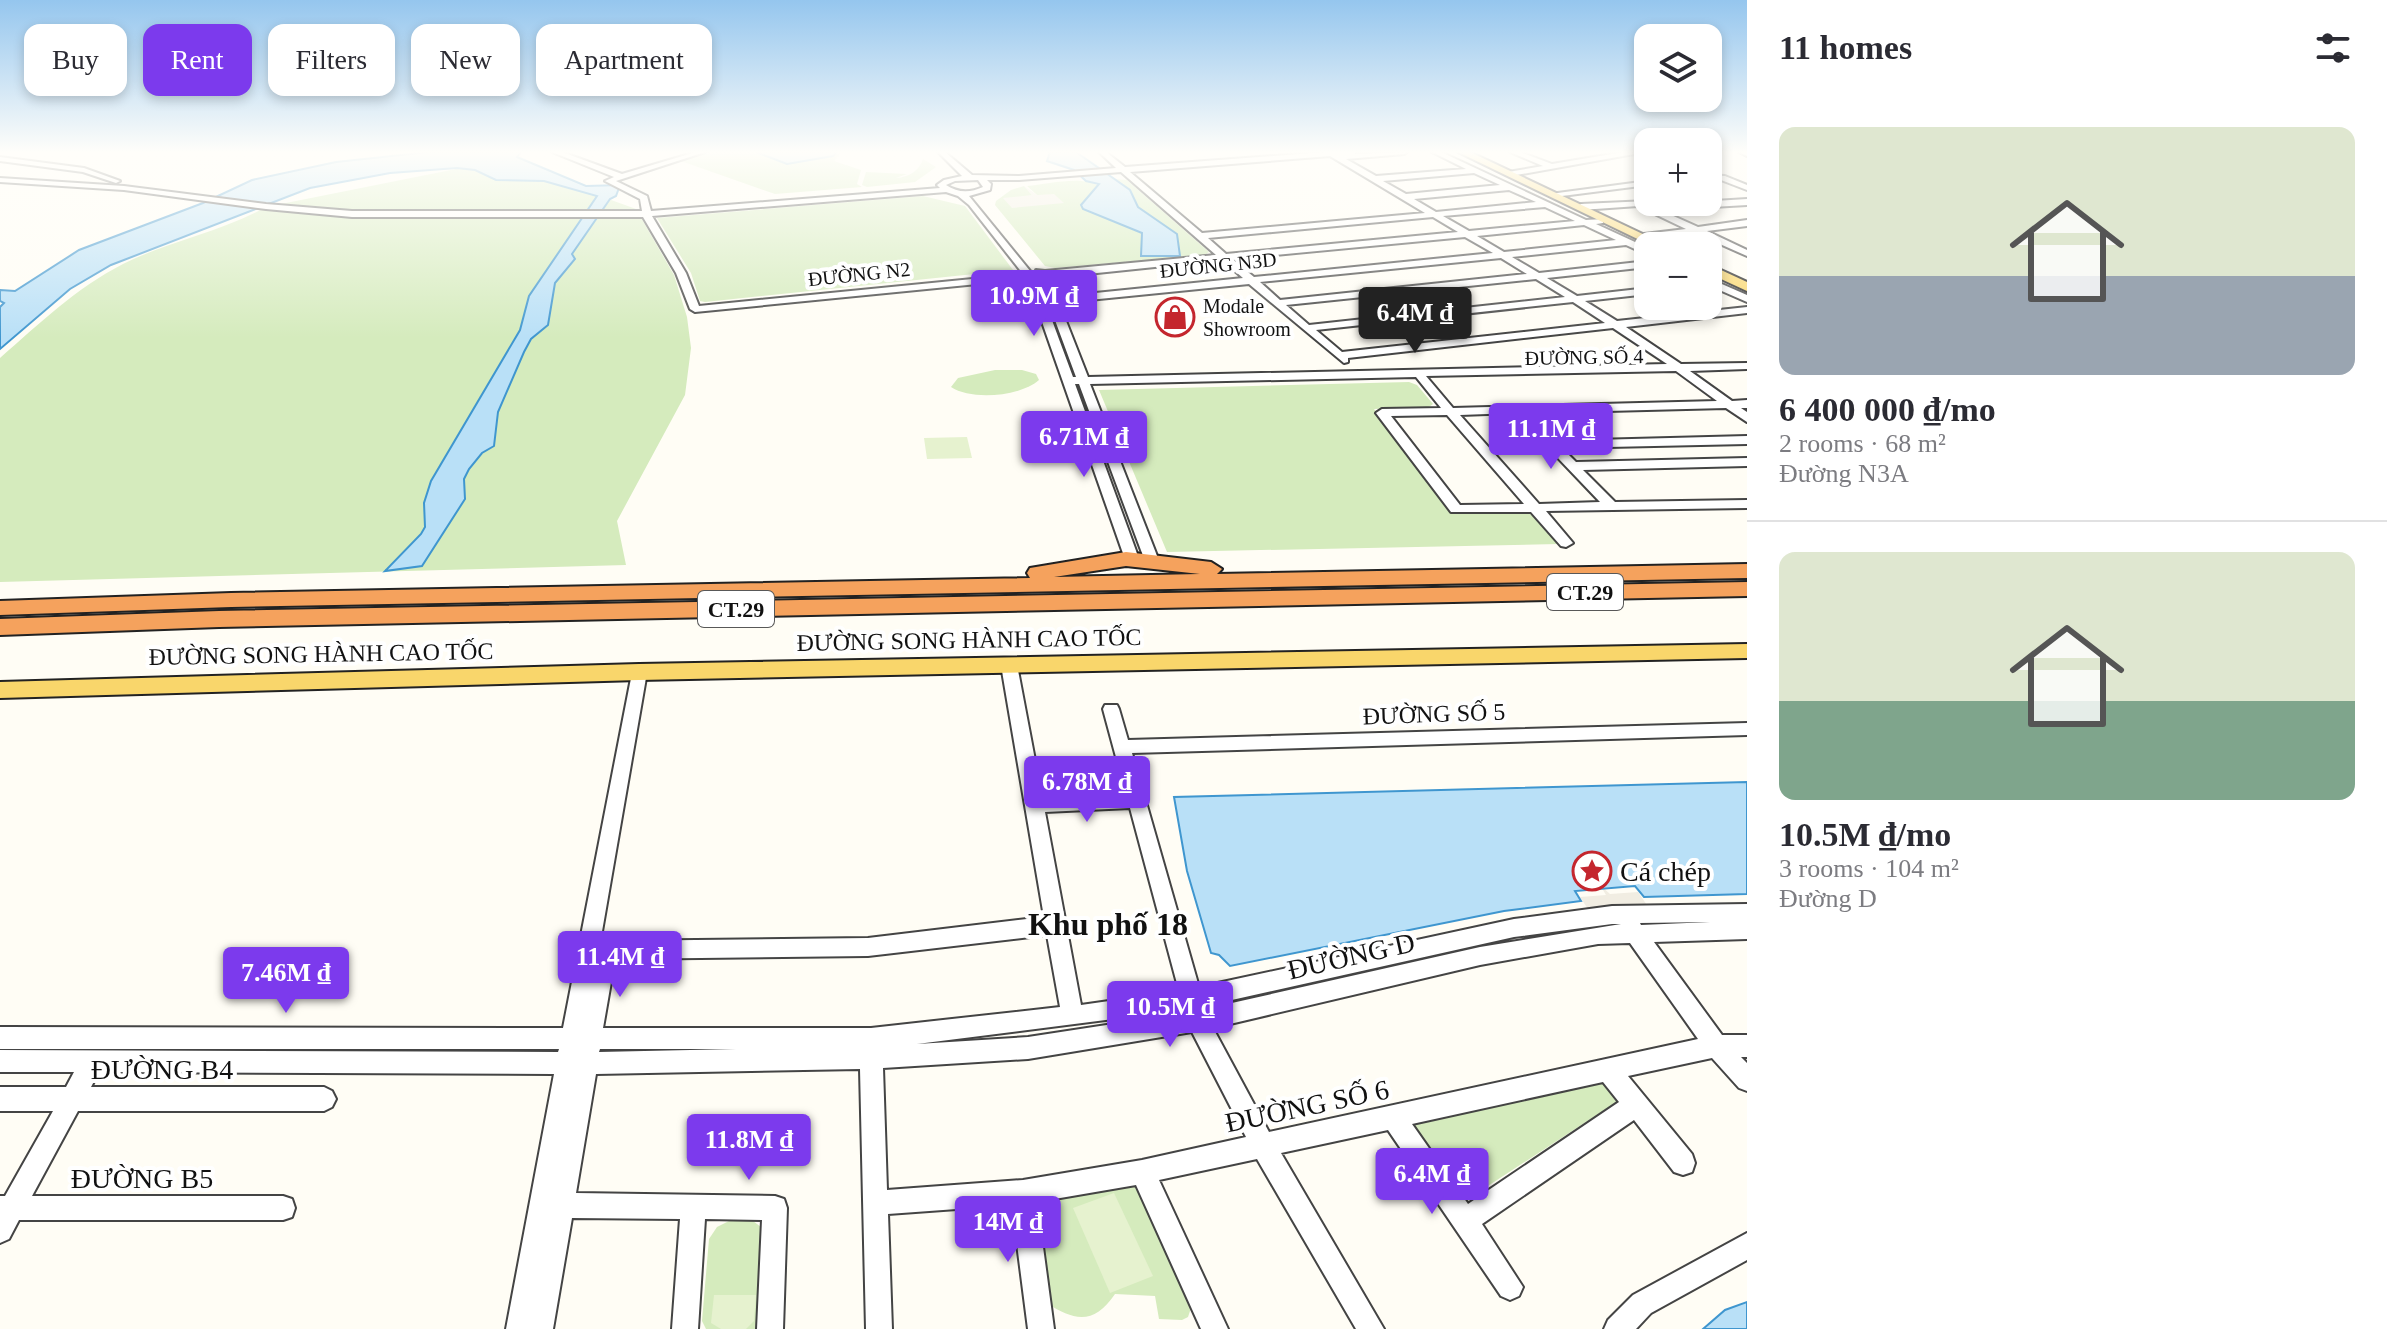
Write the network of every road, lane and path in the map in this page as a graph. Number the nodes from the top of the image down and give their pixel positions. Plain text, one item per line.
1 (649, 214) edge
2 (991, 214) edge
3 (996, 214) edge
4 (1175, 214) edge
5 (1433, 214) joint
6 (1573, 214) edge
7 (1588, 214) edge
8 (1590, 214) edge
9 (1669, 216) edge
10 (1600, 221) junction
11 (1585, 222) junction
12 (1747, 223) edge
13 (1696, 230) junction
14 (1688, 232) edge
15 (1466, 234) junction
16 (1634, 235) edge
17 (1200, 236) junction
18 (1634, 236) edge
19 (1627, 242) junction
20 (1018, 244) junction
21 (1006, 245) junction
22 (1634, 245) edge
23 (1747, 253) edge
24 (1500, 255) junction
25 (1224, 257) junction
26 (1634, 266) edge
27 (1036, 276) junction
28 (1536, 276) junction
29 (1252, 280) junction
30 (1722, 282) edge
31 (1746, 290) edge
32 (1634, 293) edge
33 (1574, 299) junction
34 (1052, 300) junction
35 (1040, 302) junction
36 (1278, 303) junction
37 (1747, 310) edge
38 (1616, 325) junction
39 (1307, 328) junction
40 (1339, 356) junction
41 (1747, 368) edge
42 (1685, 370) junction
43 (1364, 377) junction
44 (1421, 378) junction
45 (1076, 383) junction
46 (1729, 404) junction
47 (1747, 404) edge
48 (1517, 409) junction
49 (1450, 411) junction
50 (1747, 418) edge
51 (1747, 440) edge
52 (1661, 442) junction
53 (1551, 445) junction
54 (1747, 462) edge
55 (1685, 463) junction
56 (1572, 466) junction
57 (1747, 504) edge
58 (1611, 506) junction
59 (1534, 508) junction
60 (1566, 543) dead end
61 (1142, 560) junction
62 (1747, 562) edge
63 (1747, 571) edge
64 (1329, 579) junction
65 (1426, 586) junction
66 (900, 587) junction
67 (1747, 589) edge
68 (1747, 596) edge
69 (0, 608) edge
70 (0, 627) edge
71 (1747, 651) edge
72 (1009, 665) junction
73 (639, 672) junction
74 (0, 690) edge
75 (1111, 709) dead end
76 (1747, 729) edge
77 (1122, 747) junction
78 (1137, 801) junction
79 (1034, 805) junction
80 (1747, 913) edge
81 (1628, 924) junction
82 (1055, 925) junction
83 (1747, 930) edge
84 (1194, 1010) junction
85 (1072, 1016) junction
86 (0, 1038) edge
87 (1716, 1046) junction
88 (1747, 1046) edge
89 (871, 1048) junction
90 (579, 1051) junction
91 (0, 1061) edge
92 (93, 1061) junction
93 (1609, 1071) junction
94 (1747, 1080) edge
95 (0, 1099) edge
96 (73, 1099) junction
97 (324, 1099) dead end
98 (1636, 1105) junction
99 (1394, 1118) junction
100 (1264, 1147) junction
101 (1683, 1163) dead end
102 (1142, 1172) junction
103 (1023, 1192) junction
104 (876, 1203) junction
105 (563, 1205) junction
106 (694, 1205) junction
107 (283, 1208) dead end
108 (4, 1215) edge
109 (1464, 1221) junction
110 (1747, 1246) edge
111 (1510, 1287) dead end
112 (519, 1329) edge
113 (540, 1329) edge
114 (685, 1329) edge
115 (770, 1329) edge
116 (879, 1329) edge
117 (1041, 1329) edge
118 (1207, 1329) edge
119 (1215, 1329) edge
120 (1371, 1329) edge
121 (1617, 1329) edge

1 - 27 street, ĐƯỜNG N2
2 - 21 street
3 - 20 street
4 - 17 street
5 - 15 street
5 - 17 street
6 - 11 street
7 - 10 main road
8 - 16 main road
9 - 13 street
10 - 11 street, ĐƯỜNG N2
10 - 18 main road
11 - 15 street, ĐƯỜNG N2
11 - 19 street
12 - 13 street
13 - 14 street
13 - 23 street
15 - 24 street
15 - 25 street, ĐƯỜNG N2
17 - 25 street
19 - 22 street
19 - 24 street, ĐƯỜNG N3D
20 - 21 street
20 - 27 street
21 - 27 street
24 - 28 street
24 - 29 street, ĐƯỜNG N3D
25 - 27 street, ĐƯỜNG N2
25 - 29 street
26 - 28 street
27 - 34 street
27 - 35 street
28 - 33 street
28 - 36 street
29 - 34 street, ĐƯỜNG N3D
29 - 36 street
30 - 31 main road
32 - 33 street
33 - 38 street
33 - 39 street
34 - 35 street, ĐƯỜNG N3D
34 - 45 street
35 - 45 street
36 - 39 street
37 - 38 street
38 - 40 street
38 - 42 street
39 - 40 street
40 - 43 street
41 - 42 street, ĐƯỜNG SỐ 4
42 - 43 street
42 - 44 street, ĐƯỜNG SỐ 4
42 - 46 street
43 - 44 street, ĐƯỜNG SỐ 4
43 - 45 street, ĐƯỜNG SỐ 4
44 - 49 street
45 - 61 street
46 - 47 street
46 - 48 street
46 - 50 street
48 - 49 street
48 - 53 street
49 - 59 street
49 - 59 street
51 - 52 street
52 - 53 street
52 - 55 street
53 - 56 street
54 - 55 street
55 - 56 street
56 - 58 street
57 - 58 street
58 - 59 street
59 - 60 street
61 - 64 highway
61 - 66 highway
62 - 65 highway
63 - 65 highway, CT.29
64 - 65 highway, CT.29
64 - 66 highway, CT.29
65 - 67 highway, CT.29
65 - 68 highway
65 - 70 highway, CT.29
66 - 69 highway, CT.29
71 - 72 main road, ĐƯỜNG SONG HÀNH CAO TỐC
72 - 73 main road, ĐƯỜNG SONG HÀNH CAO TỐC
72 - 79 street
73 - 74 main road, ĐƯỜNG SONG HÀNH CAO TỐC
73 - 90 street
75 - 77 street
76 - 77 street, ĐƯỜNG SỐ 5
77 - 78 street
78 - 79 street
78 - 84 street
79 - 82 street
80 - 81 street, ĐƯỜNG D
81 - 83 street, ĐƯỜNG D
81 - 84 street, ĐƯỜNG D
81 - 87 street
82 - 85 street
82 - 90 street
84 - 85 street, ĐƯỜNG D
84 - 89 street, ĐƯỜNG D
84 - 100 street
85 - 89 street, ĐƯỜNG D
86 - 90 street
87 - 88 street, ĐƯỜNG SỐ 6
87 - 93 street, ĐƯỜNG SỐ 6
87 - 94 street
89 - 90 street, ĐƯỜNG D
89 - 104 street
90 - 92 street
90 - 105 street
90 - 112 street
91 - 92 street
92 - 96 street
93 - 98 street
93 - 99 street, ĐƯỜNG SỐ 6
95 - 96 street, ĐƯỜNG B4
96 - 97 street, ĐƯỜNG B4
96 - 108 street
98 - 101 street
98 - 109 street
99 - 100 street, ĐƯỜNG SỐ 6
99 - 109 street
100 - 102 street, ĐƯỜNG SỐ 6
100 - 120 street
102 - 103 street, ĐƯỜNG SỐ 6
102 - 119 street
103 - 104 street, ĐƯỜNG SỐ 6
103 - 117 street
104 - 116 street
105 - 106 street
105 - 113 street
106 - 114 street
106 - 115 street
107 - 108 street, ĐƯỜNG B5
109 - 111 street
110 - 121 street
118 - 119 street

